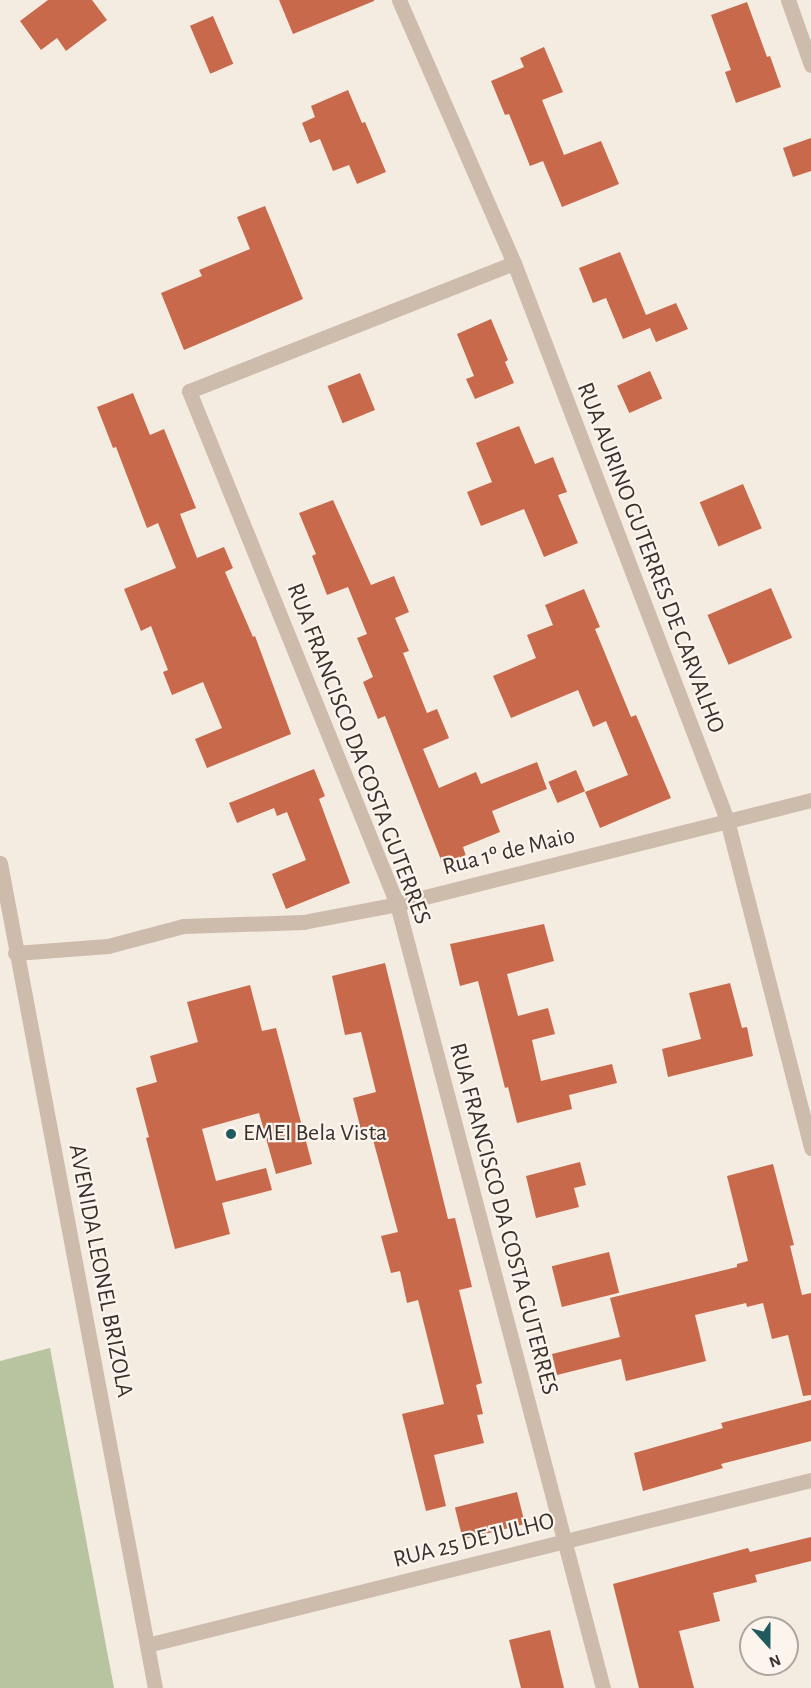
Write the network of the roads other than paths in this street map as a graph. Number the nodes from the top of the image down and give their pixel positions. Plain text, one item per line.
1 (399, 0) edge
2 (788, 0) edge
3 (811, 65) edge
4 (514, 263) junction
5 (811, 800) edge
6 (727, 820) junction
7 (0, 863) edge
8 (397, 904) junction
9 (15, 953) junction
10 (811, 1148) edge
11 (811, 1480) edge
12 (565, 1541) junction
13 (147, 1645) junction
14 (155, 1688) edge
15 (603, 1688) edge

1 - 4 street, RUA AURINO GUTERRES DE CARVALHO
2 - 3 street
4 - 6 street, RUA AURINO GUTERRES DE CARVALHO
4 - 8 street, RUA FRANCISCO DA COSTA GUTERRES
5 - 6 street, Rua 1º de Maio
6 - 8 street, Rua 1º de Maio
6 - 10 street, RUA AURINO GUTERRES DE CARVALHO
7 - 9 street, AVENIDA LEONEL BRIZOLA
8 - 9 street, Rua 1º de Maio
8 - 12 street, RUA FRANCISCO DA COSTA GUTERRES
9 - 13 street, AVENIDA LEONEL BRIZOLA
11 - 12 street, RUA 25 DE JULHO
12 - 13 street, RUA 25 DE JULHO
12 - 15 street, RUA FRANCISCO DA COSTA GUTERRES
13 - 14 street, AVENIDA LEONEL BRIZOLA

